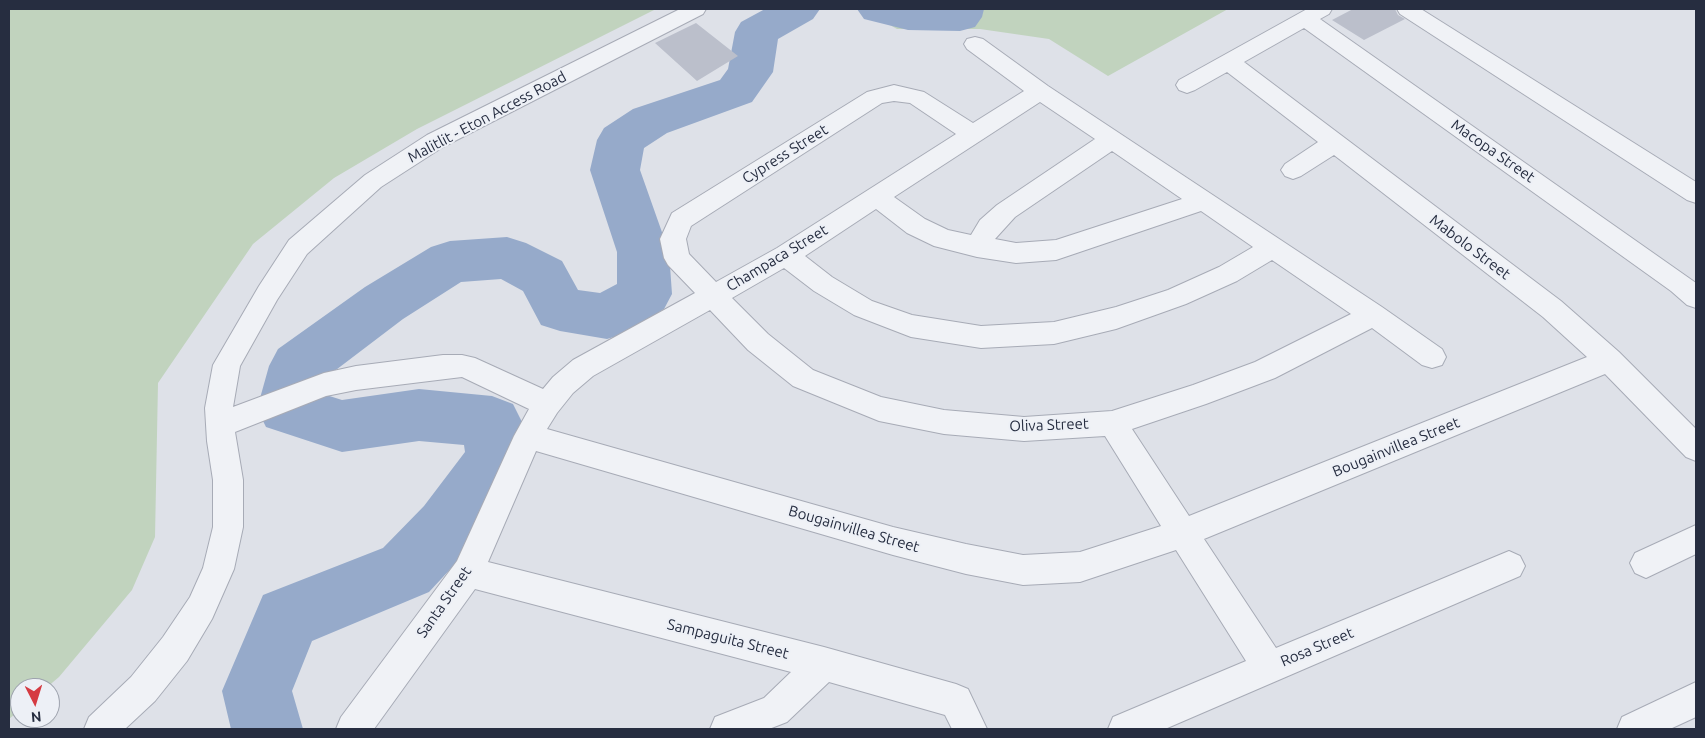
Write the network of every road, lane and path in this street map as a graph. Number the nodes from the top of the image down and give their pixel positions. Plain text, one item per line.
1 (696, 9) edge
2 (1407, 9) edge
3 (1314, 14) edge
4 (975, 44) dead end
5 (1229, 62) junction
6 (1187, 85) dead end
7 (1040, 91) junction
8 (972, 134) junction
9 (1112, 139) junction
10 (1335, 143) junction
11 (1293, 170) dead end
12 (1696, 194) edge
13 (877, 197) junction
14 (1204, 201) junction
15 (977, 247) junction
16 (1272, 248) junction
17 (786, 255) junction
18 (1691, 285) edge
19 (714, 296) junction
20 (1372, 315) junction
21 (1432, 357) dead end
22 (1608, 360) junction
23 (547, 404) junction
24 (1112, 423) junction
25 (220, 425) junction
26 (528, 436) junction
27 (1696, 448) edge
28 (1183, 533) junction
29 (1696, 539) edge
30 (1646, 563) dead end
31 (1509, 566) dead end
32 (468, 572) junction
33 (824, 664) junction
34 (1269, 668) junction
35 (1696, 699) edge
36 (101, 729) edge
37 (353, 729) edge
38 (727, 729) edge
39 (970, 729) edge
40 (1126, 729) edge
41 (1634, 729) edge

1 - 25 street, Malitlit - Eton Access Road
2 - 12 street
3 - 5 street
3 - 18 street, Macopa Street
4 - 7 street
5 - 6 street
5 - 10 street, Mabolo Street
7 - 8 street, Champaca Street
7 - 9 street
8 - 13 street, Champaca Street
8 - 19 street, Cypress Street
9 - 14 street
9 - 15 street
10 - 11 street
10 - 22 street, Mabolo Street
13 - 15 street
13 - 17 street, Champaca Street
14 - 15 street
14 - 16 street
16 - 17 street
16 - 20 street
17 - 19 street, Champaca Street
19 - 23 street, Champaca Street
19 - 24 street, Oliva Street
20 - 21 street
20 - 24 street, Oliva Street
22 - 27 street, Mabolo Street
22 - 28 street, Bougainvillea Street
23 - 25 street
23 - 26 street, Champaca Street
24 - 28 street
25 - 36 street, Malitlit - Eton Access Road
26 - 28 street, Bougainvillea Street
26 - 32 street, Santa Street
28 - 34 street
29 - 30 street
31 - 34 street, Rosa Street
32 - 33 street, Sampaguita Street
32 - 37 street, Santa Street
33 - 38 street
33 - 39 street, Sampaguita Street
34 - 40 street, Rosa Street
35 - 41 street

